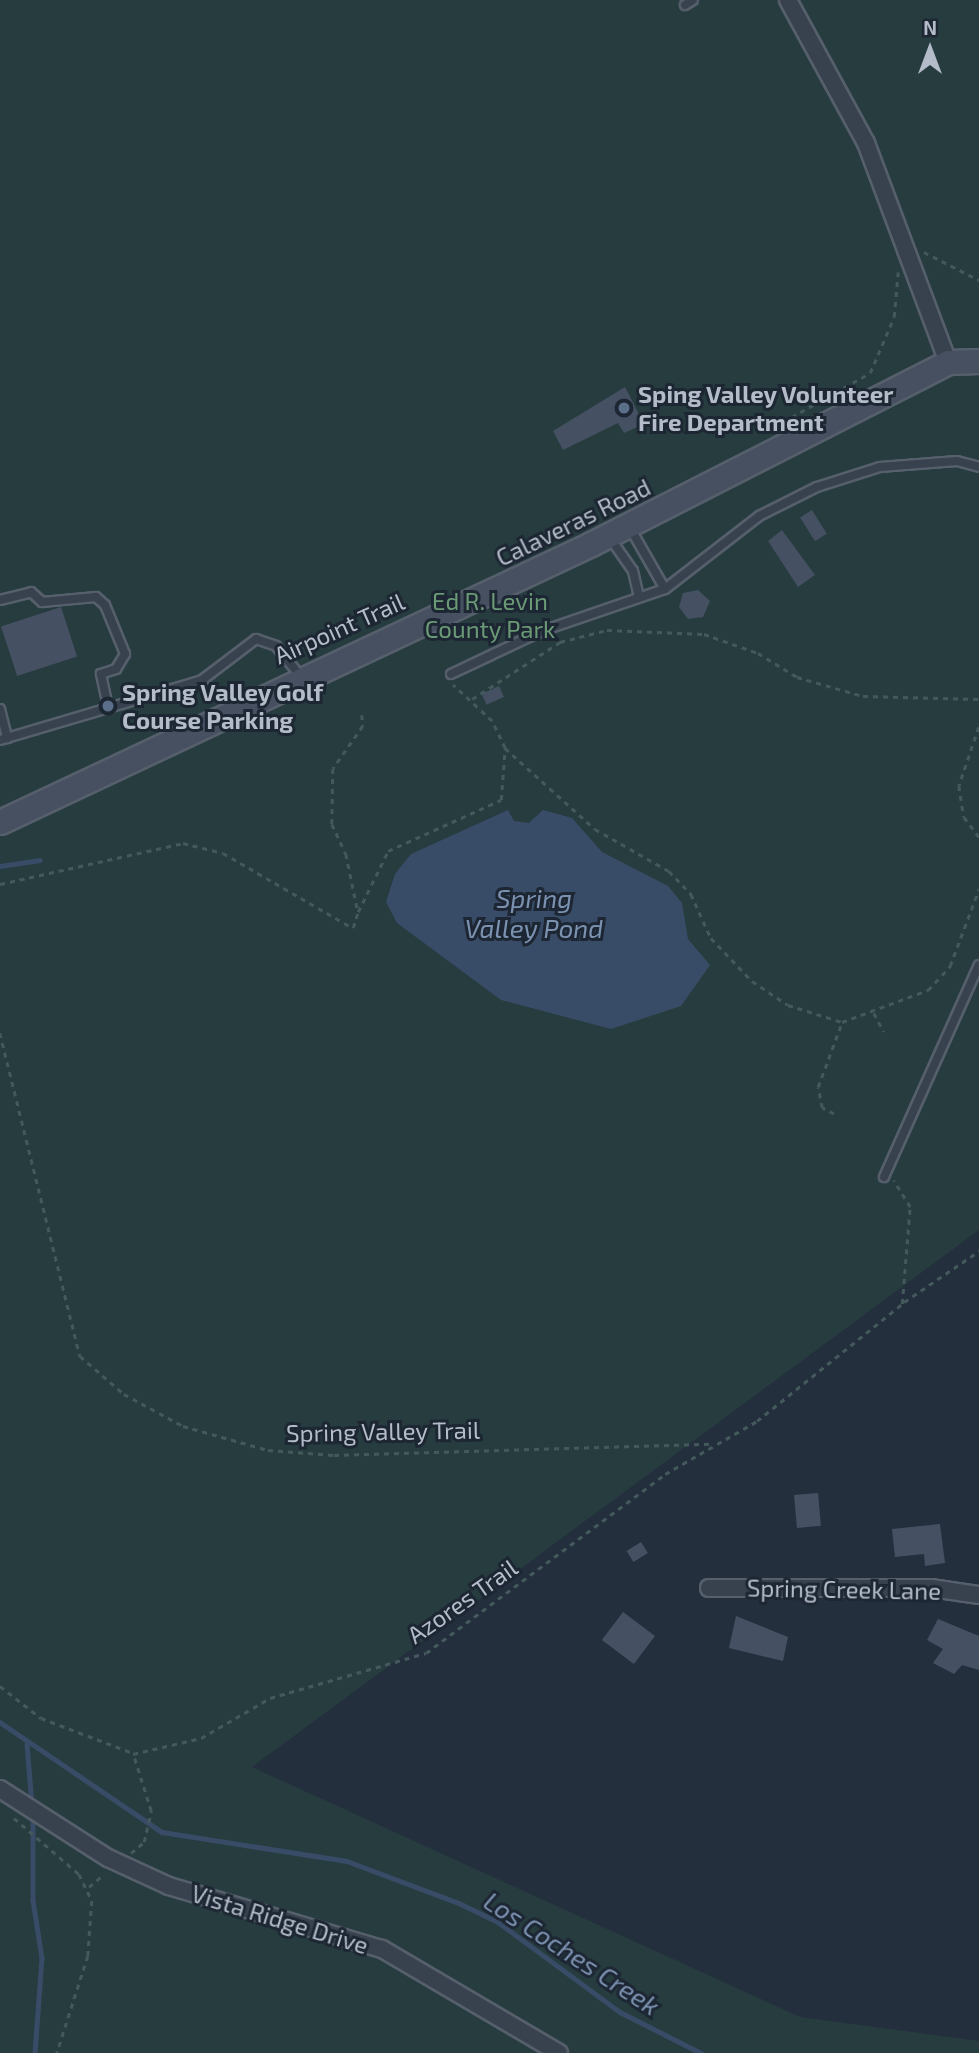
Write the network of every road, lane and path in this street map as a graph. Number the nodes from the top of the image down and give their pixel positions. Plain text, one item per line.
1 (788, 0) edge
2 (909, 258) junction
3 (979, 280) edge
4 (979, 361) edge
5 (948, 362) junction
6 (764, 433) dead end
7 (979, 467) edge
8 (619, 530) junction
9 (665, 589) junction
10 (639, 597) junction
11 (0, 600) edge
12 (450, 675) joint
13 (303, 681) junction
14 (472, 699) junction
15 (979, 699) edge
16 (108, 708) junction
17 (0, 709) edge
18 (362, 715) dead end
19 (979, 727) edge
20 (4, 739) edge
21 (505, 748) junction
22 (0, 822) edge
23 (979, 837) edge
24 (0, 884) edge
25 (979, 889) edge
26 (358, 912) junction
27 (979, 965) edge
28 (874, 1013) junction
29 (842, 1022) junction
30 (884, 1032) dead end
31 (0, 1033) edge
32 (834, 1114) dead end
33 (884, 1177) joint
34 (979, 1251) edge
35 (902, 1304) junction
36 (710, 1444) junction
37 (709, 1588) dead end
38 (979, 1595) edge
39 (0, 1686) edge
40 (133, 1754) junction
41 (0, 1788) edge
42 (7, 1812) dead end
43 (119, 1863) junction
44 (89, 1887) junction
45 (57, 2053) edge
46 (559, 2053) edge

1 - 2 street
2 - 3 path
2 - 5 street
2 - 6 path
4 - 5 street, Calaveras Road
5 - 8 street, Calaveras Road
7 - 9 lane
8 - 9 lane
8 - 10 lane
8 - 13 street, Calaveras Road
9 - 10 lane
10 - 12 lane
11 - 16 lane
12 - 14 path
13 - 16 lane
13 - 22 street, Calaveras Road
14 - 15 path
14 - 21 path
16 - 20 lane
17 - 20 lane
18 - 26 path
19 - 23 path
21 - 26 path
21 - 29 path
24 - 26 path
25 - 28 path
27 - 33 lane
28 - 29 path
28 - 30 path
29 - 32 path
31 - 36 path, Spring Valley Trail
33 - 35 path
34 - 35 path, Azores Trail
35 - 36 path, Azores Trail
36 - 40 path, Azores Trail
37 - 38 street, Spring Creek Lane
39 - 40 path
40 - 43 path
41 - 43 street, Vista Ridge Drive
42 - 44 path
43 - 44 path
43 - 46 street, Vista Ridge Drive
44 - 45 path

